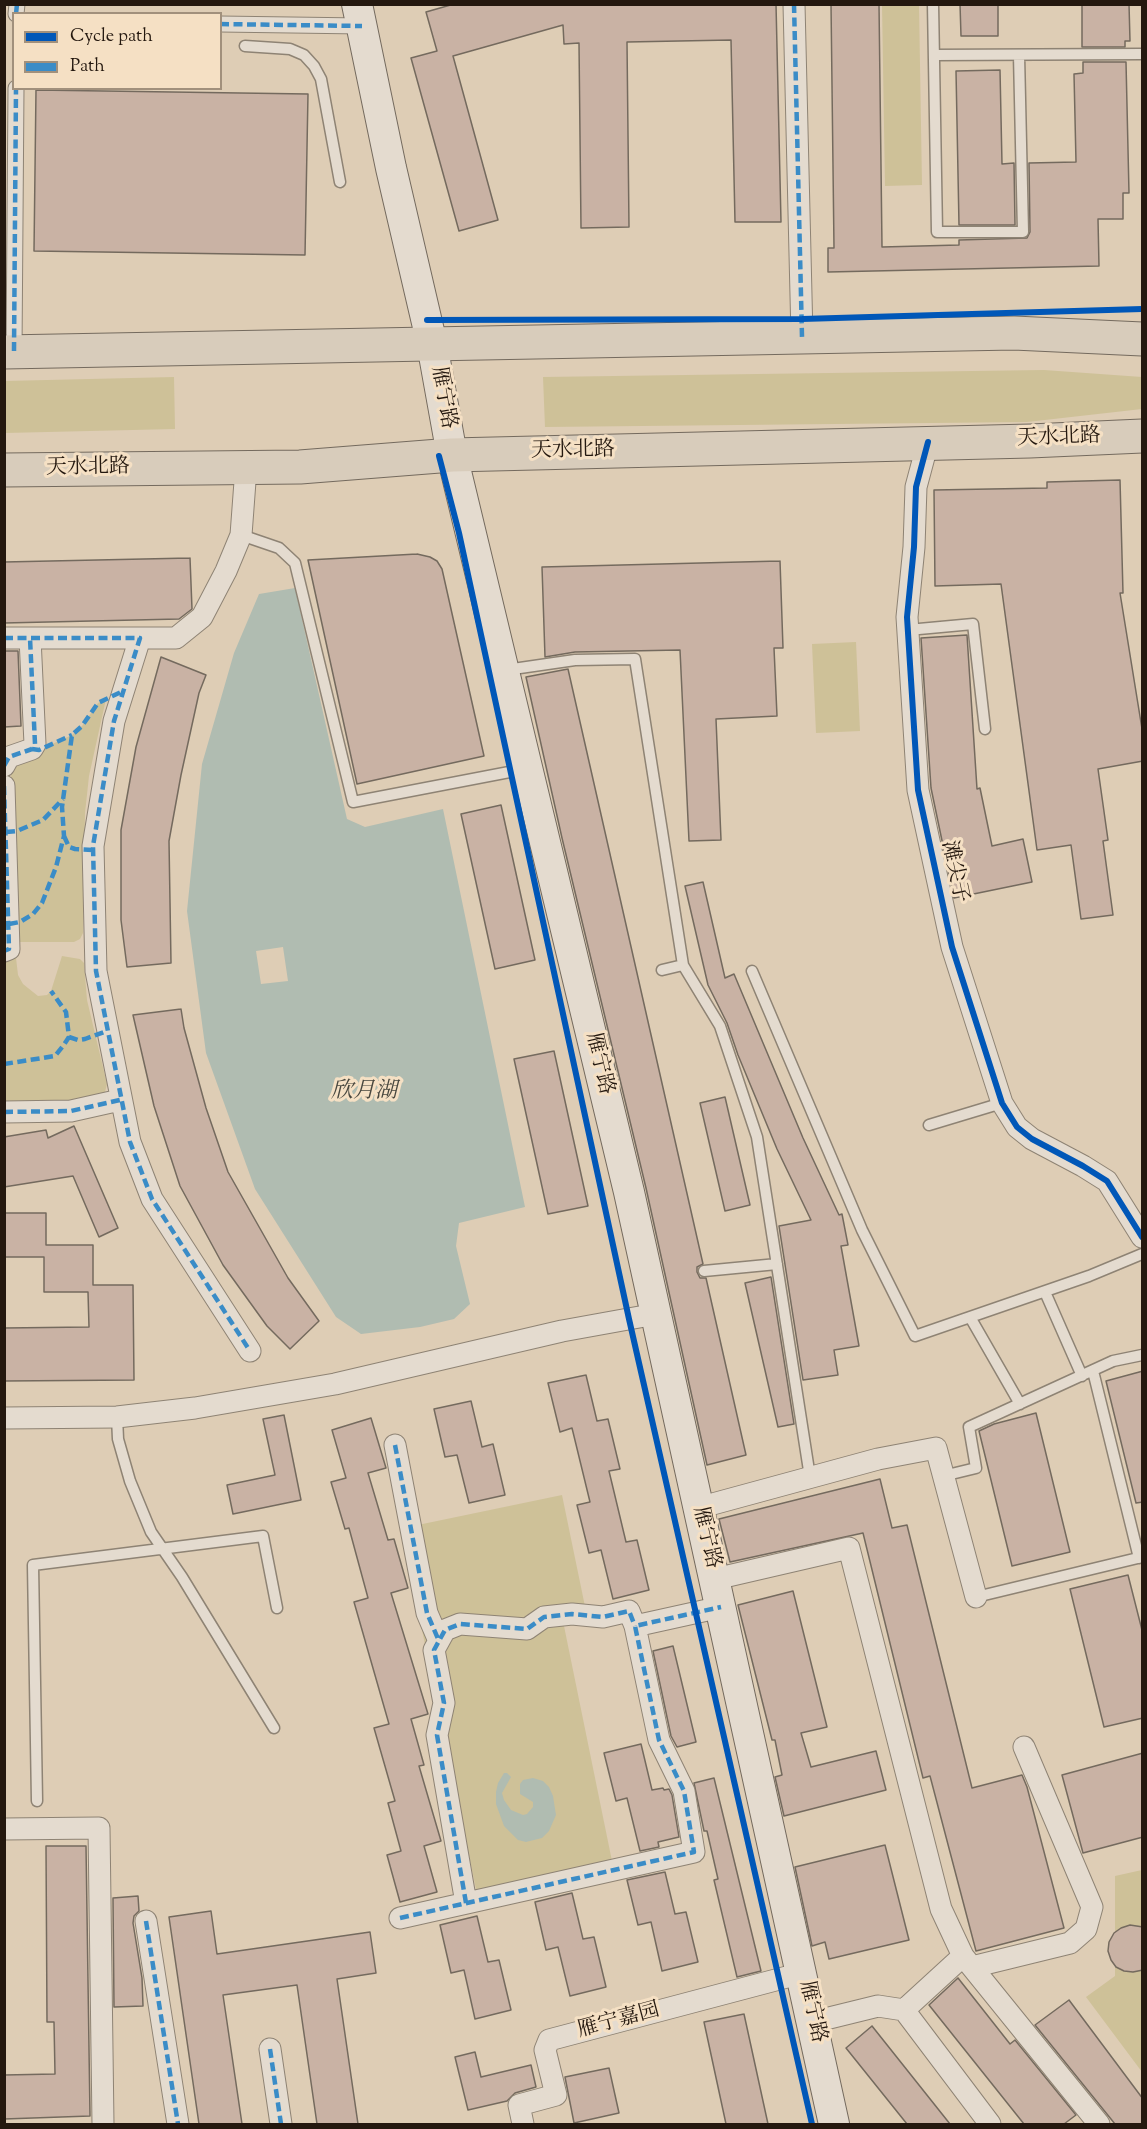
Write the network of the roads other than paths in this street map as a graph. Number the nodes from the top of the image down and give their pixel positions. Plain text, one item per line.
1 (794, 4) edge
2 (933, 4) edge
3 (361, 12) edge
4 (222, 24) edge
5 (245, 46) dead end
6 (1020, 54) junction
7 (1143, 54) edge
8 (934, 55) junction
9 (16, 90) edge
10 (340, 182) dead end
11 (802, 338) junction
12 (1143, 339) edge
13 (432, 344) junction
14 (9, 352) edge
15 (1143, 436) edge
16 (927, 442) junction
17 (452, 455) junction
18 (246, 468) junction
19 (4, 470) edge
20 (241, 535) junction
21 (908, 630) junction
22 (4, 638) edge
23 (30, 638) junction
24 (140, 638) junction
25 (505, 671) junction
26 (985, 729) dead end
27 (4, 766) edge
28 (528, 769) junction
29 (4, 786) edge
30 (4, 951) edge
31 (683, 964) junction
32 (662, 970) dead end
33 (752, 971) dead end
34 (120, 1100) junction
35 (1002, 1103) junction
36 (4, 1112) edge
37 (929, 1125) dead end
38 (1143, 1237) edge
39 (1143, 1254) edge
40 (777, 1264) junction
41 (704, 1271) dead end
42 (1045, 1292) junction
43 (656, 1314) junction
44 (970, 1317) junction
45 (250, 1351) dead end
46 (1143, 1355) edge
47 (1093, 1371) junction
48 (1082, 1376) junction
49 (1020, 1404) junction
50 (117, 1417) junction
51 (4, 1418) edge
52 (395, 1446) dead end
53 (943, 1476) junction
54 (810, 1477) junction
55 (698, 1508) junction
56 (163, 1548) junction
57 (1141, 1557) edge
58 (718, 1593) junction
59 (976, 1598) joint
60 (277, 1608) dead end
61 (635, 1626) junction
62 (439, 1641) junction
63 (274, 1728) dead end
64 (1024, 1748) dead end
65 (37, 1801) dead end
66 (4, 1829) edge
67 (466, 1903) junction
68 (400, 1918) dead end
69 (146, 1921) dead end
70 (967, 1962) junction
71 (802, 1973) junction
72 (904, 2010) junction
73 (813, 2022) junction
74 (270, 2049) dead end
75 (104, 2124) edge
76 (178, 2124) edge
77 (281, 2124) edge
78 (523, 2124) edge
79 (834, 2124) edge
80 (990, 2124) edge
81 (1099, 2124) edge

1 - 11 street
2 - 8 lane
3 - 4 street
3 - 13 main road, 雁宁路
5 - 10 lane
6 - 7 lane
6 - 8 lane
6 - 8 lane
9 - 14 street
11 - 12 main road
11 - 13 main road
13 - 14 main road
13 - 17 main road, 雁宁路
15 - 16 main road, 天水北路
16 - 17 main road, 天水北路
16 - 21 street, 滩尖子
17 - 18 main road, 天水北路
17 - 25 main road, 雁宁路
18 - 19 main road, 天水北路
18 - 20 street
20 - 24 street
20 - 28 lane
21 - 26 lane
21 - 35 street, 滩尖子
22 - 23 street
23 - 24 street
23 - 27 street
24 - 34 street
25 - 28 main road, 雁宁路
25 - 31 lane
28 - 43 main road, 雁宁路
29 - 30 street
31 - 32 lane
31 - 40 lane
33 - 44 lane
34 - 36 street
34 - 45 street
35 - 37 lane
35 - 38 street, 滩尖子
39 - 42 lane
40 - 41 lane
40 - 54 lane
42 - 44 lane
42 - 48 lane
43 - 50 street
43 - 55 main road, 雁宁路
44 - 49 lane
46 - 47 lane
47 - 48 lane
47 - 57 lane
48 - 49 lane
49 - 53 lane
50 - 51 street
50 - 56 lane
52 - 62 street
53 - 54 street
53 - 59 street
54 - 55 street
55 - 58 main road, 雁宁路
56 - 60 lane
56 - 63 lane
56 - 65 lane
57 - 59 lane
58 - 61 street
58 - 70 street
58 - 71 main road, 雁宁路
61 - 62 street
61 - 67 street
62 - 67 street
64 - 70 street
66 - 75 street
67 - 68 street
69 - 76 street
70 - 72 street
70 - 81 street
71 - 73 main road, 雁宁路
71 - 78 street, 雁宁嘉园
72 - 73 street
72 - 80 street
73 - 79 main road, 雁宁路
74 - 77 street

